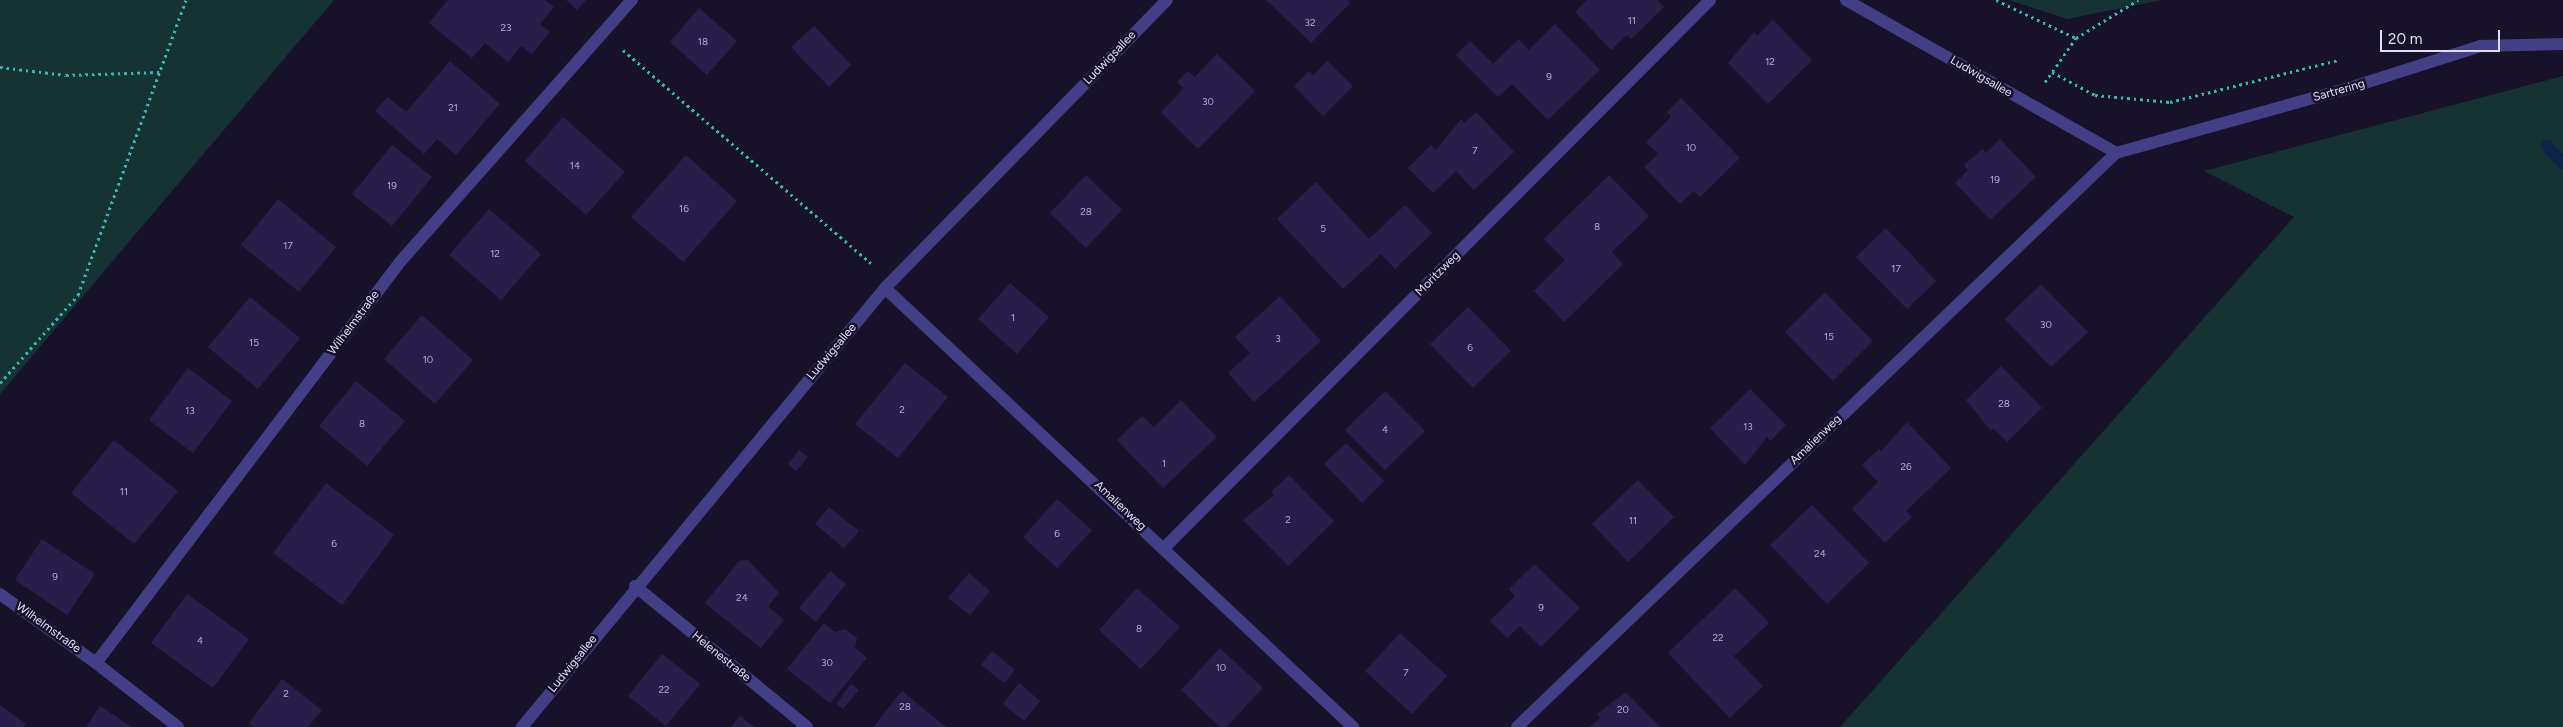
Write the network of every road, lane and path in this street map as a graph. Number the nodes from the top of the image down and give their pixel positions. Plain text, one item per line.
1 (186, 0) edge
2 (632, 0) edge
3 (1167, 0) edge
4 (1710, 0) edge
5 (1846, 0) edge
6 (1996, 0) edge
7 (2138, 0) edge
8 (603, 32) junction
9 (2076, 38) junction
10 (2563, 44) edge
11 (2349, 57) dead end
12 (0, 67) edge
13 (160, 72) junction
14 (2116, 153) junction
15 (888, 284) junction
16 (0, 383) edge
17 (1165, 547) junction
18 (635, 586) junction
19 (0, 594) edge
20 (96, 663) junction
21 (178, 727) edge
22 (522, 727) edge
23 (807, 727) edge
24 (1353, 727) edge
25 (1517, 727) edge

1 - 13 path
2 - 8 street, Wilhelmstraße
3 - 15 street, Ludwigsallee
4 - 17 street, Moritzweg
5 - 14 street, Ludwigsallee
6 - 9 path
7 - 9 path
8 - 15 path
8 - 20 street, Wilhelmstraße
9 - 11 path
10 - 14 street, Sartrering
12 - 13 path
13 - 16 path
14 - 25 street, Amalienweg
15 - 17 street, Amalienweg
15 - 18 street, Ludwigsallee
17 - 24 street, Amalienweg
18 - 22 street, Ludwigsallee
18 - 23 street, Helenestraße
19 - 20 street, Wilhelmstraße
20 - 21 street, Wilhelmstraße

